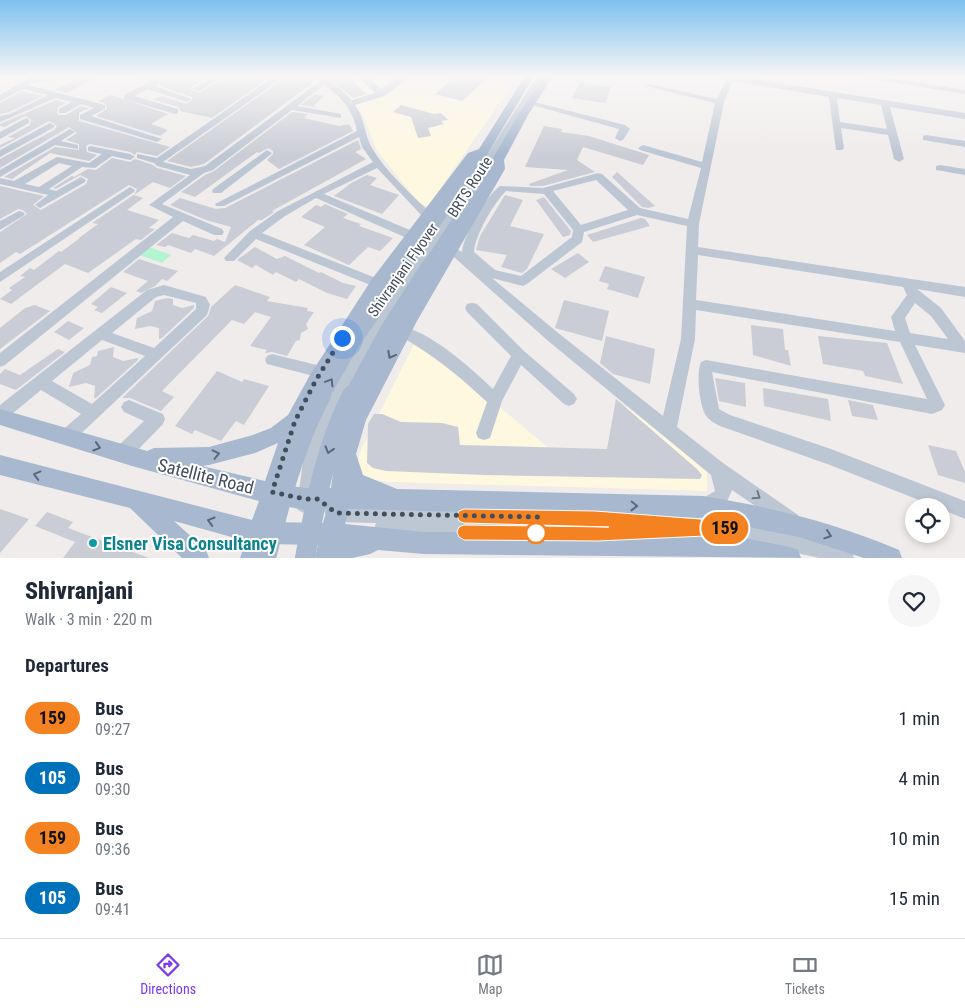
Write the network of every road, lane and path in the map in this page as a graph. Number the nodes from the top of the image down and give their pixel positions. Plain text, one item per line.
1 (39, 102) edge
2 (78, 102) edge
3 (84, 102) edge
4 (144, 102) edge
5 (173, 102) edge
6 (243, 102) edge
7 (296, 102) edge
8 (355, 102) edge
9 (515, 102) edge
10 (523, 102) edge
11 (720, 102) edge
12 (834, 102) edge
13 (872, 102) edge
14 (887, 102) edge
15 (531, 103) joint
16 (349, 104) joint
17 (885, 104) junction
18 (160, 107) junction
19 (290, 107) junction
20 (62, 111) dead end
21 (175, 111) dead end
22 (965, 114) edge
23 (7, 116) edge
24 (338, 116) dead end
25 (26, 122) dead end
26 (836, 124) junction
27 (50, 126) dead end
28 (70, 132) dead end
29 (362, 132) junction
30 (893, 133) junction
31 (0, 136) edge
32 (620, 138) dead end
33 (926, 138) dead end
34 (157, 140) dead end
35 (53, 142) junction
36 (965, 144) edge
37 (75, 147) dead end
38 (91, 148) dead end
39 (643, 148) dead end
40 (839, 148) dead end
41 (110, 153) junction
42 (267, 153) dead end
43 (0, 154) edge
44 (899, 159) dead end
45 (158, 161) junction
46 (488, 161) junction
47 (254, 163) junction
48 (380, 163) junction
49 (82, 164) junction
50 (706, 166) junction
51 (940, 168) dead end
52 (965, 172) edge
53 (199, 173) junction
54 (0, 174) edge
55 (273, 177) junction
56 (81, 180) dead end
57 (0, 181) edge
58 (15, 185) junction
59 (130, 190) dead end
60 (40, 191) junction
61 (217, 191) dead end
62 (546, 192) junction
63 (57, 194) junction
64 (318, 195) junction
65 (220, 204) dead end
66 (40, 205) dead end
67 (636, 211) junction
68 (19, 214) dead end
69 (428, 216) junction
70 (181, 217) junction
71 (693, 224) junction
72 (0, 226) edge
73 (579, 230) junction
74 (218, 232) dead end
75 (254, 234) junction
76 (413, 236) junction
77 (452, 250) junction
78 (693, 250) junction
79 (230, 258) dead end
80 (0, 278) edge
81 (377, 282) junction
82 (911, 290) junction
83 (965, 292) edge
84 (690, 304) junction
85 (472, 308) dead end
86 (403, 331) junction
87 (100, 334) junction
88 (904, 338) junction
89 (963, 347) edge
90 (156, 354) junction
91 (519, 355) junction
92 (272, 360) dead end
93 (0, 361) edge
94 (321, 372) junction
95 (41, 382) junction
96 (569, 399) dead end
97 (495, 400) junction
98 (129, 407) dead end
99 (94, 412) junction
100 (0, 415) edge
101 (295, 421) junction
102 (668, 430) junction
103 (484, 433) dead end
104 (66, 437) junction
105 (346, 454) junction
106 (127, 456) junction
107 (0, 465) edge
108 (717, 469) junction
109 (272, 492) junction
110 (311, 494) junction
111 (134, 499) junction
112 (430, 501) junction
113 (703, 507) junction
114 (965, 510) edge
115 (335, 518) junction
116 (800, 526) junction
117 (258, 533) junction
118 (424, 543) junction
119 (681, 552) edge
120 (198, 558) edge
121 (251, 558) edge
122 (266, 558) edge
123 (305, 558) edge
124 (326, 558) edge
125 (336, 558) edge
126 (790, 558) edge
127 (845, 558) edge
128 (891, 558) edge

1 - 23 street
2 - 20 street
3 - 34 street
4 - 18 street
5 - 18 street
6 - 45 street
7 - 19 street
8 - 16 street
9 - 46 main road
10 - 110 street, BRTS Route
11 - 50 street
12 - 26 street
13 - 17 street
14 - 22 street
15 - 32 street
15 - 46 main road
16 - 29 street
17 - 22 street
17 - 30 street
18 - 21 street
19 - 24 street
19 - 53 street
25 - 31 street
26 - 30 street
26 - 40 street
27 - 43 street
28 - 35 street
29 - 48 street
29 - 55 street
30 - 44 street
33 - 36 street
35 - 37 street
35 - 54 street
38 - 41 street
39 - 50 street
41 - 45 street
41 - 49 street
42 - 47 street
45 - 53 street
46 - 69 main road
46 - 77 main road
122 -> 46 main road, Shivranjani Flyover, bridge
46 -> 123 main road, Shivranjani Flyover, bridge
47 - 55 street
47 - 61 street
48 - 64 street
48 - 69 street
49 - 58 street
49 - 60 street
50 - 71 street
51 - 52 street
53 - 70 street
55 - 65 street
56 - 63 street
57 - 58 street
58 - 60 street
59 - 80 street
60 - 63 street
62 - 67 street
62 - 73 street
62 - 73 street
63 - 66 street
64 - 75 street
64 - 76 street
67 - 71 street
67 - 73 street
68 - 72 street
69 - 76 main road
70 - 74 street
70 - 93 street
71 - 78 street
75 - 79 street
75 - 81 street
76 - 81 main road
77 - 86 main road
77 - 102 street
78 - 82 street
78 - 84 street
81 - 94 main road
82 - 83 street
82 - 88 street
82 - 89 street
84 - 88 street
84 - 102 street
85 - 91 street
86 - 97 street
86 -> 105 main road
87 - 90 street
87 - 90 street
87 - 95 street
88 - 89 street
88 - 114 street
90 - 99 street
91 - 96 street
91 - 97 street
92 - 94 street
94 - 101 main road
95 - 99 street
95 - 100 street
97 - 103 street
98 - 106 street
99 - 104 street
100 - 104 main road, Satellite Road
106 -> 101 main road
101 - 109 main road
102 - 108 street
104 -> 106 main road, Satellite Road
105 - 112 main road
105 - 115 main road
106 - 109 main road, Satellite Road
111 -> 107 main road, Satellite Road
108 - 113 street
108 -> 116 street
109 - 110 main road, Satellite Road
109 - 117 main road
110 - 115 main road, Satellite Road
110 - 115 street, BRTS Route
117 -> 111 main road, Satellite Road
111 - 120 main road
112 -> 113 main road, Satellite Road
112 - 115 main road, Satellite Road
113 - 116 main road, Satellite Road
115 - 117 main road, Satellite Road
115 - 118 main road, Satellite Road
115 - 124 main road
115 - 127 street, BRTS Route
116 -> 128 main road, Satellite Road
117 - 121 main road
118 - 119 main road, Satellite Road
118 - 125 main road
119 - 126 main road, Satellite Road

